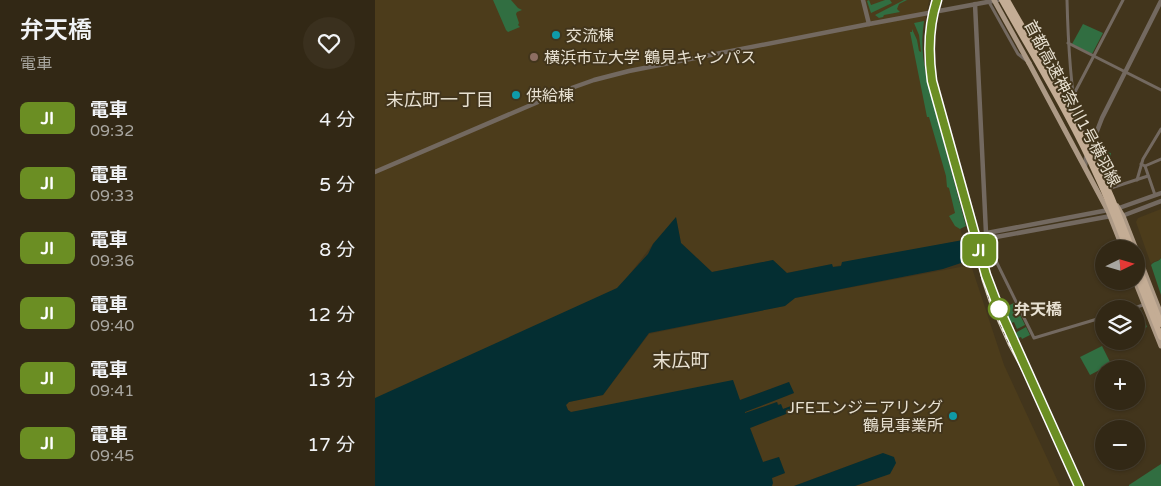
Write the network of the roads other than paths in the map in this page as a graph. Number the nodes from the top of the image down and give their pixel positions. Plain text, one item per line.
1 (863, 0) edge
2 (998, 0) edge
3 (1002, 0) edge
4 (1007, 0) edge
5 (1067, 0) edge
6 (1123, 0) edge
7 (990, 1) edge
8 (1161, 1) edge
9 (975, 4) junction
10 (869, 24) junction
11 (1068, 43) junction
12 (1094, 56) junction
13 (1125, 72) junction
14 (1161, 90) edge
15 (1072, 94) junction
16 (1160, 131) edge
17 (1066, 132) junction
18 (1079, 132) junction
19 (1097, 132) junction
20 (1070, 138) junction
21 (1086, 158) junction
22 (1161, 159) edge
23 (1143, 165) junction
24 (1085, 167) junction
25 (375, 172) edge
26 (1097, 175) junction
27 (1148, 176) junction
28 (1137, 180) junction
29 (1106, 189) junction
30 (1161, 193) edge
31 (1155, 195) junction
32 (1161, 201) edge
33 (1119, 208) junction
34 (1109, 213) junction
35 (1123, 216) junction
36 (985, 233) junction
37 (1120, 240) edge
38 (1123, 240) edge
39 (1128, 240) edge
40 (1132, 240) edge
41 (1145, 272) edge
42 (1145, 283) edge
43 (1142, 290) edge
44 (1156, 301) junction
45 (1145, 305) edge
46 (1145, 307) edge
47 (1161, 314) edge
48 (1095, 320) edge
49 (1161, 324) edge
50 (1161, 337) edge
51 (1161, 346) edge

1 - 10 street
2 - 7 street
3 - 38 highway, 首都高速神奈川1号横羽線, bridge
4 - 39 highway, 首都高速神奈川1号横羽線, bridge
5 - 11 street
6 - 12 street
7 - 9 street
7 - 17 main road, bridge
8 - 13 street
9 - 10 street
9 - 36 street
10 - 25 street
11 - 12 street
11 - 15 street
12 - 13 street
12 - 15 street
13 - 14 street
13 - 19 street
15 - 18 street
16 - 23 street
17 - 18 street
17 - 20 main road
18 - 19 street
19 - 21 street
19 - 26 street
20 - 21 main road
20 - 24 main road
21 - 24 street
21 - 26 main road
22 - 23 street
23 - 27 street
23 - 28 street
24 - 34 main road
26 - 29 main road
27 - 28 street
27 - 31 street
28 - 29 street
29 - 33 main road
30 - 31 street
31 - 33 street
32 - 35 street
33 - 34 street
33 - 35 main road
34 - 35 street
34 - 36 street
34 - 37 main road
35 - 40 main road
36 - 48 street
41 - 44 main road
42 - 49 highway, bridge
43 - 50 highway, bridge
44 - 45 street
44 - 47 main road
46 - 51 main road

